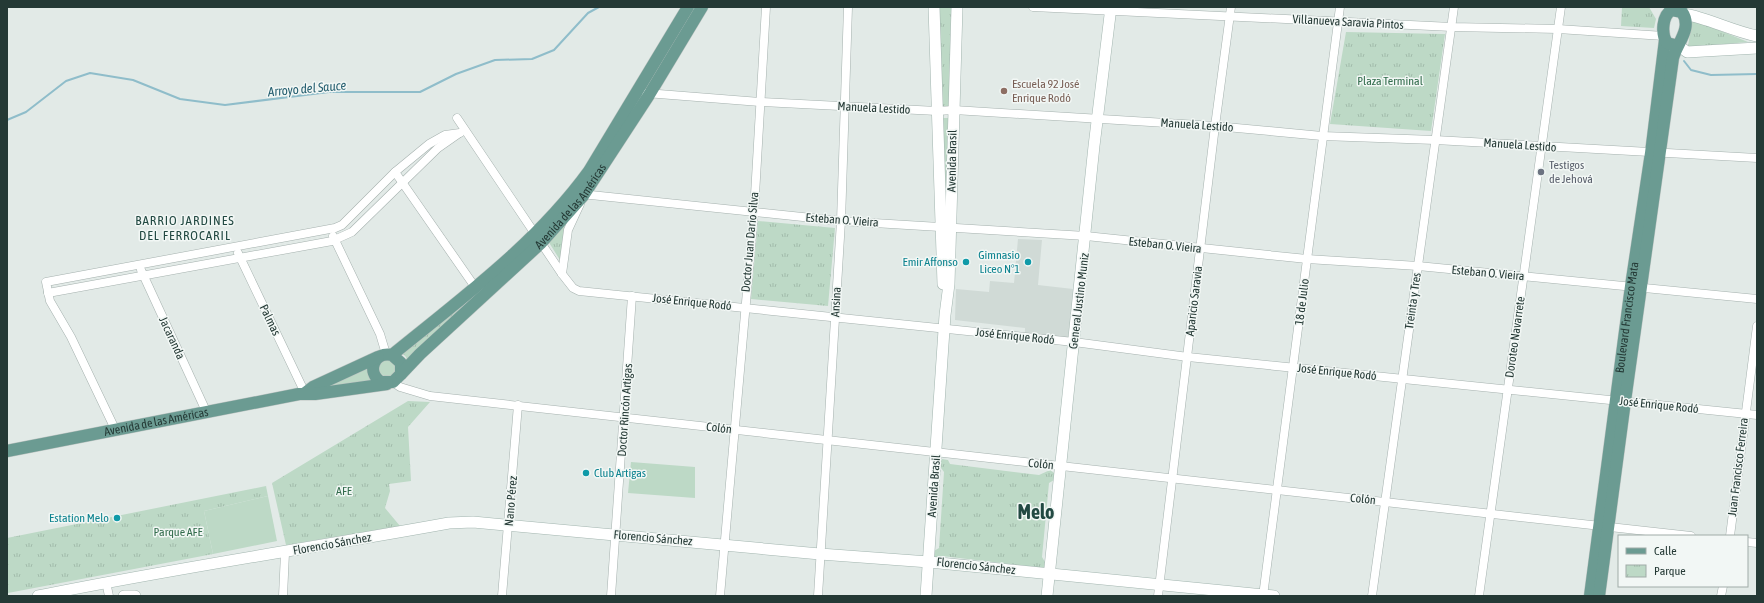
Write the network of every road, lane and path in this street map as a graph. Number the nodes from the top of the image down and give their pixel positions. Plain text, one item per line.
1 (688, 7) edge
2 (702, 7) edge
3 (766, 7) edge
4 (848, 7) edge
5 (934, 7) edge
6 (957, 7) edge
7 (1032, 7) edge
8 (1340, 7) edge
9 (1454, 7) edge
10 (1561, 7) edge
11 (1657, 7) edge
12 (1111, 8) edge
13 (1231, 11) edge
14 (1674, 11) edge
15 (1338, 21) junction
16 (1452, 27) junction
17 (1558, 29) junction
18 (1757, 36) edge
19 (1665, 38) junction
20 (1678, 45) junction
21 (1757, 48) edge
22 (638, 89) junction
23 (649, 95) junction
24 (760, 102) junction
25 (846, 106) junction
26 (954, 110) junction
27 (937, 111) junction
28 (457, 118) dead end
29 (1097, 119) junction
30 (1215, 126) junction
31 (462, 131) junction
32 (1322, 136) junction
33 (1435, 140) junction
34 (1540, 147) junction
35 (1656, 154) junction
36 (1757, 158) edge
37 (395, 172) junction
38 (403, 183) junction
39 (579, 193) junction
40 (754, 212) junction
41 (841, 221) junction
42 (945, 226) junction
43 (330, 229) junction
44 (1086, 236) junction
45 (538, 239) junction
46 (334, 240) junction
47 (235, 246) junction
48 (1200, 248) junction
49 (240, 258) junction
50 (1307, 259) junction
51 (139, 264) junction
52 (1418, 266) junction
53 (562, 274) junction
54 (143, 275) junction
55 (1524, 276) junction
56 (1636, 286) junction
57 (475, 287) junction
58 (48, 293) junction
59 (632, 296) junction
60 (1757, 299) edge
61 (744, 308) junction
62 (835, 317) junction
63 (1757, 326) edge
64 (945, 329) junction
65 (1074, 342) junction
66 (385, 355) junction
67 (1188, 357) junction
68 (1293, 368) junction
69 (1402, 378) junction
70 (394, 380) junction
71 (1508, 390) junction
72 (305, 393) junction
73 (1620, 400) junction
74 (518, 405) junction
75 (206, 411) junction
76 (1745, 414) junction
77 (1757, 415) edge
78 (625, 417) junction
79 (115, 429) junction
80 (734, 429) junction
81 (828, 441) junction
82 (7, 451) edge
83 (936, 453) junction
84 (1061, 466) junction
85 (1172, 480) junction
86 (1278, 490) junction
87 (1385, 502) junction
88 (1492, 514) junction
89 (509, 525) junction
90 (1604, 526) junction
91 (617, 534) junction
92 (1682, 535) edge
93 (1730, 535) edge
94 (725, 544) junction
95 (285, 553) junction
96 (820, 554) junction
97 (929, 562) junction
98 (1050, 574) junction
99 (106, 582) junction
100 (1159, 591) edge
101 (38, 596) edge
102 (109, 596) edge
103 (124, 596) edge
104 (131, 596) edge
105 (135, 596) edge
106 (283, 596) edge
107 (502, 596) edge
108 (611, 596) edge
109 (720, 596) edge
110 (818, 596) edge
111 (926, 596) edge
112 (1047, 596) edge
113 (1266, 596) edge
114 (1372, 596) edge
115 (1479, 596) edge
116 (1590, 596) edge
117 (1599, 596) edge

1 - 22 main road, Avenida de las Américas
2 - 23 main road, Avenida de las Américas
3 - 24 street, Doctor Juan Dario Silva
4 - 25 street, Ansina
5 - 27 street, Avenida Brasil
6 - 26 street, Avenida Brasil
7 - 12 street, Villanueva Saravia Pintos
8 - 15 street, 18 de Julio
9 - 16 street, Treinta y Tres
10 - 17 street, Doroteo Navarrete
11 - 14 main road
12 - 13 street, Villanueva Saravia Pintos
12 - 29 street, General Justino Muniz
13 - 15 street, Villanueva Saravia Pintos
13 - 30 street, Aparicio Saravia
14 - 18 street
14 - 19 main road, Boulevard Francisco Mata
14 - 20 main road, Boulevard Francisco Mata
15 - 16 street, Villanueva Saravia Pintos
15 - 32 street, 18 de Julio
16 - 17 street, Villanueva Saravia Pintos
16 - 33 street, Treinta y Tres
17 - 19 street, Villanueva Saravia Pintos
17 - 34 street, Doroteo Navarrete
19 - 20 main road
19 - 35 main road, Boulevard Francisco Mata
20 - 21 street
20 - 35 main road, Boulevard Francisco Mata
22 - 23 street, Manuela Lestido
22 - 39 main road, Avenida de las Américas
23 - 24 street, Manuela Lestido
23 - 39 main road, Avenida de las Américas
24 - 25 street, Manuela Lestido
24 - 40 street, Doctor Juan Dario Silva
25 - 27 street, Manuela Lestido
25 - 41 street, Ansina
26 - 27 street, Manuela Lestido
26 - 29 street, Manuela Lestido
26 - 42 street, Avenida Brasil
27 - 42 street, Avenida Brasil
28 - 31 street, José Enrique Rodó
29 - 30 street, Manuela Lestido
29 - 44 street, General Justino Muniz
30 - 32 street, Manuela Lestido
30 - 48 street, Aparicio Saravia
31 - 37 street
31 - 38 street
31 - 45 street, José Enrique Rodó
32 - 33 street, Manuela Lestido
32 - 50 street, 18 de Julio
33 - 34 street, Manuela Lestido
33 - 52 street, Treinta y Tres
34 - 35 street, Manuela Lestido
34 - 55 street, Doroteo Navarrete
35 - 36 street, Manuela Lestido
35 - 56 main road, Boulevard Francisco Mata
37 - 38 street
37 - 43 street
38 - 46 street
38 - 57 street
39 - 40 street, Esteban O. Vieira
39 - 45 main road, Avenida de las Américas
39 - 53 street
40 - 41 street, Esteban O. Vieira
40 - 61 street, Doctor Juan Dario Silva
41 - 42 street, Esteban O. Vieira
41 - 62 street, Ansina
42 - 44 street, Esteban O. Vieira
42 - 64 street, Avenida Brasil
43 - 46 street
43 - 47 street
44 - 48 street, Esteban O. Vieira
44 - 65 street, General Justino Muniz
45 - 53 street, José Enrique Rodó
45 - 57 main road, Avenida de las Américas
45 - 70 main road, Avenida de las Américas
46 - 49 street
46 - 66 street
47 - 49 street, Palmas
47 - 51 street
48 - 50 street, Esteban O. Vieira
48 - 67 street, Aparicio Saravia
49 - 54 street
49 - 72 street, Palmas
50 - 52 street, Esteban O. Vieira
50 - 68 street, 18 de Julio
51 - 54 street, Jacaranda
51 - 58 street
52 - 55 street, Esteban O. Vieira
52 - 69 street, Treinta y Tres
53 - 59 street, José Enrique Rodó
54 - 58 street
54 - 75 street, Jacaranda
55 - 56 street, Esteban O. Vieira
55 - 71 street, Doroteo Navarrete
56 - 60 street, Esteban O. Vieira
56 - 73 main road, Boulevard Francisco Mata
57 - 66 main road, Avenida de las Américas
58 - 79 street
59 - 61 street, José Enrique Rodó
59 - 78 street, Doctor Rincón Artigas
61 - 62 street, José Enrique Rodó
61 - 80 street, Doctor Juan Dario Silva
62 - 64 street, José Enrique Rodó
62 - 81 street, Ansina
63 - 76 street, Juan Francisco Ferreira
64 - 65 street, José Enrique Rodó
64 - 83 street, Avenida Brasil
65 - 67 street, José Enrique Rodó
65 - 84 street, General Justino Muniz
66 - 70 main road
66 - 70 main road
66 - 72 main road, Avenida de las Américas
67 - 68 street, José Enrique Rodó
67 - 85 street, Aparicio Saravia
68 - 69 street, José Enrique Rodó
68 - 86 street, 18 de Julio
69 - 71 street, José Enrique Rodó
69 - 87 street, Treinta y Tres
70 - 72 main road, Avenida de las Américas
70 - 74 street, Colón
71 - 73 street, José Enrique Rodó
71 - 88 street, Doroteo Navarrete
72 - 75 main road, Avenida de las Américas
73 - 76 street, José Enrique Rodó
73 - 90 main road, Boulevard Francisco Mata
74 - 78 street, Colón
74 - 89 street, Nano Pérez
75 - 79 main road, Avenida de las Américas
76 - 77 street, José Enrique Rodó
76 - 93 street, Juan Francisco Ferreira
78 - 80 street, Colón
78 - 91 street, Doctor Rincón Artigas
79 - 82 main road, Avenida de las Américas
80 - 81 street, Colón
80 - 94 street, Doctor Juan Dario Silva
81 - 83 street, Colón
81 - 96 street, Ansina
83 - 84 street, Colón
83 - 97 street, Avenida Brasil
84 - 85 street, Colón
84 - 98 street, General Justino Muniz
85 - 86 street, Colón
85 - 100 street, Aparicio Saravia
86 - 87 street, Colón
86 - 113 street, 18 de Julio
87 - 88 street, Colón
87 - 114 street, Treinta y Tres
88 - 90 street, Colón
88 - 115 street, Doroteo Navarrete
89 - 91 street, Florencio Sánchez
89 - 95 street, Florencio Sánchez
89 - 107 street, Nano Pérez
90 - 92 street, Colón
90 - 116 main road, Boulevard Francisco Mata
90 - 117 main road, Boulevard Francisco Mata
91 - 94 street, Florencio Sánchez
91 - 108 street, Doctor Rincón Artigas
94 - 96 street, Florencio Sánchez
94 - 109 street, Doctor Juan Dario Silva
95 - 99 street, Florencio Sánchez
95 - 106 street
96 - 97 street, Florencio Sánchez
96 - 110 street, Ansina
97 - 98 street, Florencio Sánchez
97 - 111 street, Avenida Brasil
98 - 100 street, Florencio Sánchez
98 - 112 street, General Justino Muniz
99 - 101 street, Florencio Sánchez
99 - 102 street
100 - 113 street, Florencio Sánchez
103 - 104 street
104 - 105 street

